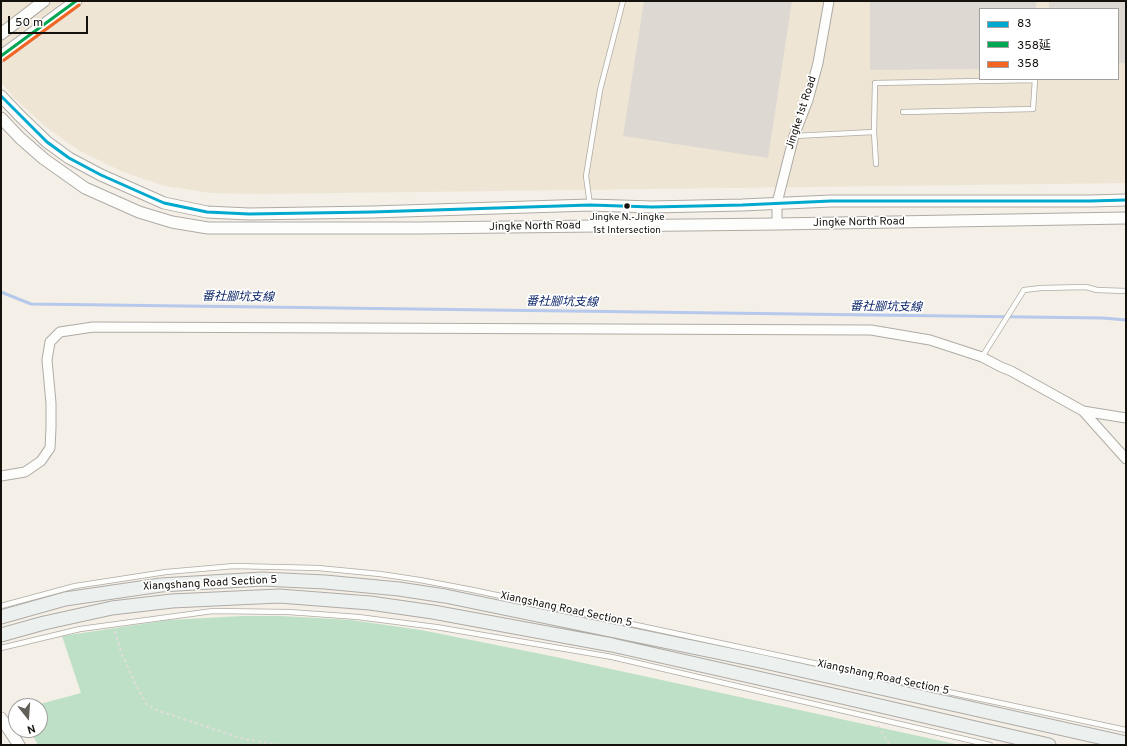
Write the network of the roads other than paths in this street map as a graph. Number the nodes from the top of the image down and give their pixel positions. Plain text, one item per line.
1 (44, 1) edge
2 (76, 1) edge
3 (623, 1) edge
4 (829, 1) edge
5 (1, 34) edge
6 (1, 56) edge
7 (1, 96) edge
8 (903, 112) dead end
9 (1, 118) edge
10 (874, 132) junction
11 (794, 136) junction
12 (876, 164) dead end
13 (1126, 200) edge
14 (777, 204) junction
15 (590, 205) junction
16 (1126, 218) edge
17 (777, 224) junction
18 (1126, 291) edge
19 (982, 357) junction
20 (1083, 411) junction
21 (1126, 418) edge
22 (1126, 459) edge
23 (1, 476) edge
24 (1, 606) edge
25 (1, 617) edge
26 (1, 635) edge
27 (1, 648) edge
28 (1, 718) edge
29 (1126, 730) edge
30 (1126, 743) edge
31 (18, 745) edge
32 (990, 745) edge
33 (1049, 745) edge

1 - 5 street
2 - 6 street
3 - 15 lane
4 - 11 street, Jingke 1st Road
7 - 15 street, Jingke North Road
8 - 10 lane
9 - 17 street, Jingke North Road
10 - 11 lane
10 - 12 lane
11 - 14 street, Jingke 1st Road
13 - 14 street, Jingke North Road
14 - 15 street, Jingke North Road
14 - 17 street, Jingke 1st Road
16 - 17 street, Jingke North Road
18 - 19 lane
19 - 20 street
19 - 23 street
20 - 21 street
20 - 22 street
24 - 29 lane, Xiangshang Road Section 5
25 - 30 main road, Xiangshang Road Section 5
26 - 33 main road, Xiangshang Road Section 5
27 - 32 lane
28 - 31 street

